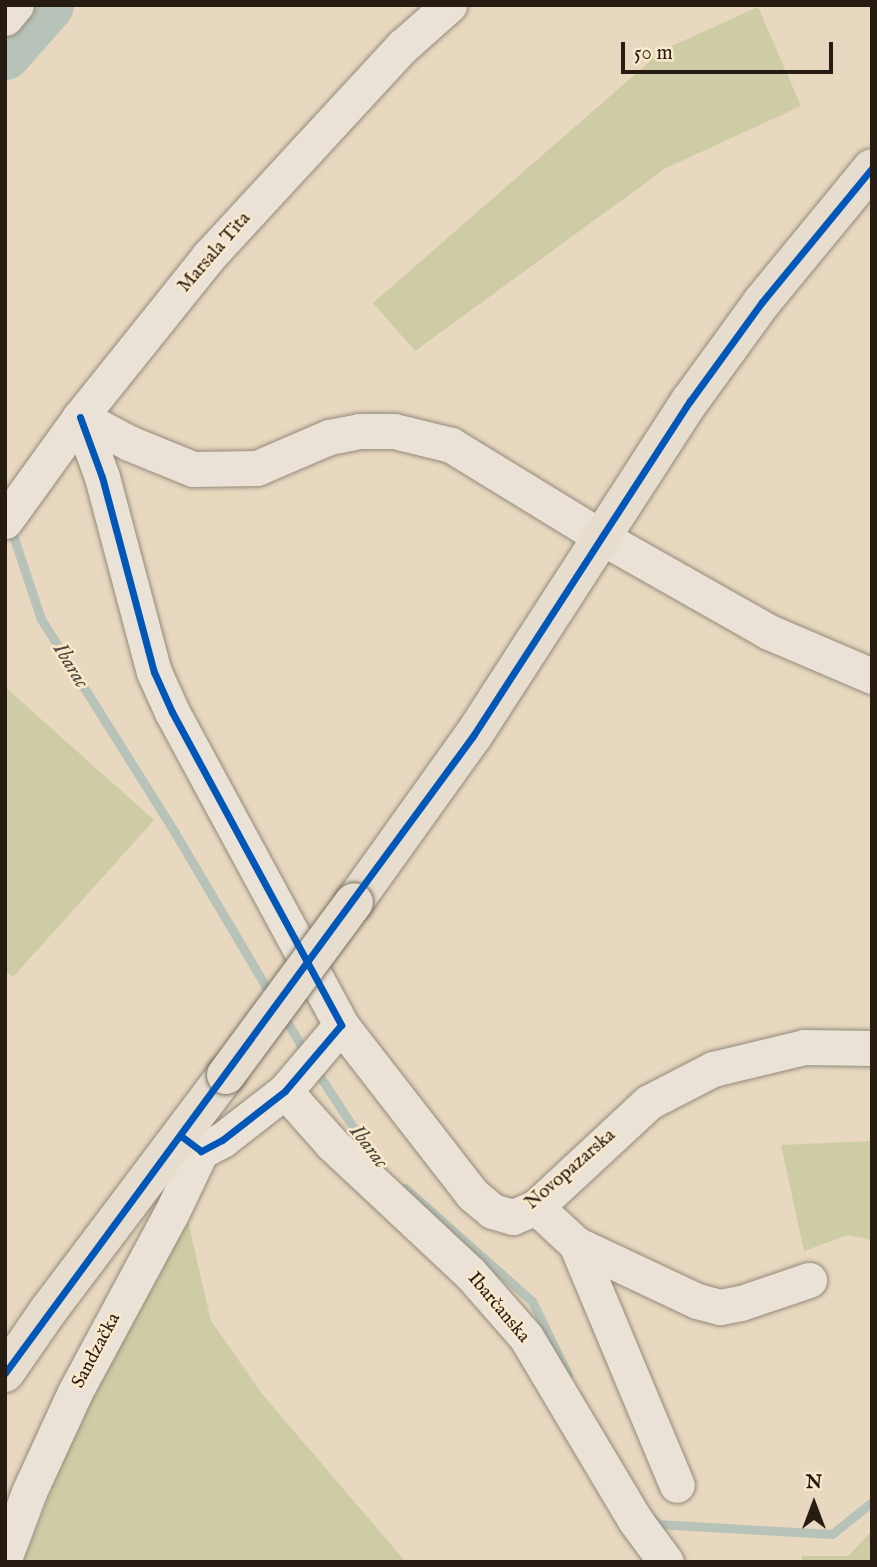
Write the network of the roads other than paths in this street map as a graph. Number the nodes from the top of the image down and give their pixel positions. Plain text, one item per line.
1 (16, 5) edge
2 (449, 5) edge
3 (5, 18) edge
4 (872, 168) edge
5 (80, 417) junction
6 (5, 522) edge
7 (603, 538) junction
8 (872, 676) edge
9 (333, 1034) junction
10 (872, 1048) edge
11 (293, 1080) junction
12 (191, 1144) junction
13 (536, 1207) junction
14 (576, 1244) junction
15 (809, 1280) dead end
16 (5, 1373) edge
17 (677, 1485) dead end
18 (5, 1556) edge
19 (666, 1562) edge

1 - 3 street
2 - 5 street, Marsala Tita
4 - 7 main road
5 - 6 street, Marsala Tita
5 - 7 street
5 - 9 street
7 - 8 street
7 - 12 main road, bridge
9 - 11 street
9 - 13 street, Novopazarska
10 - 13 street, Novopazarska
11 - 12 street
11 - 19 street, Ibarčanska
12 - 16 main road
12 - 18 street, Sandzačka
13 - 14 street
14 - 15 street
14 - 17 street

